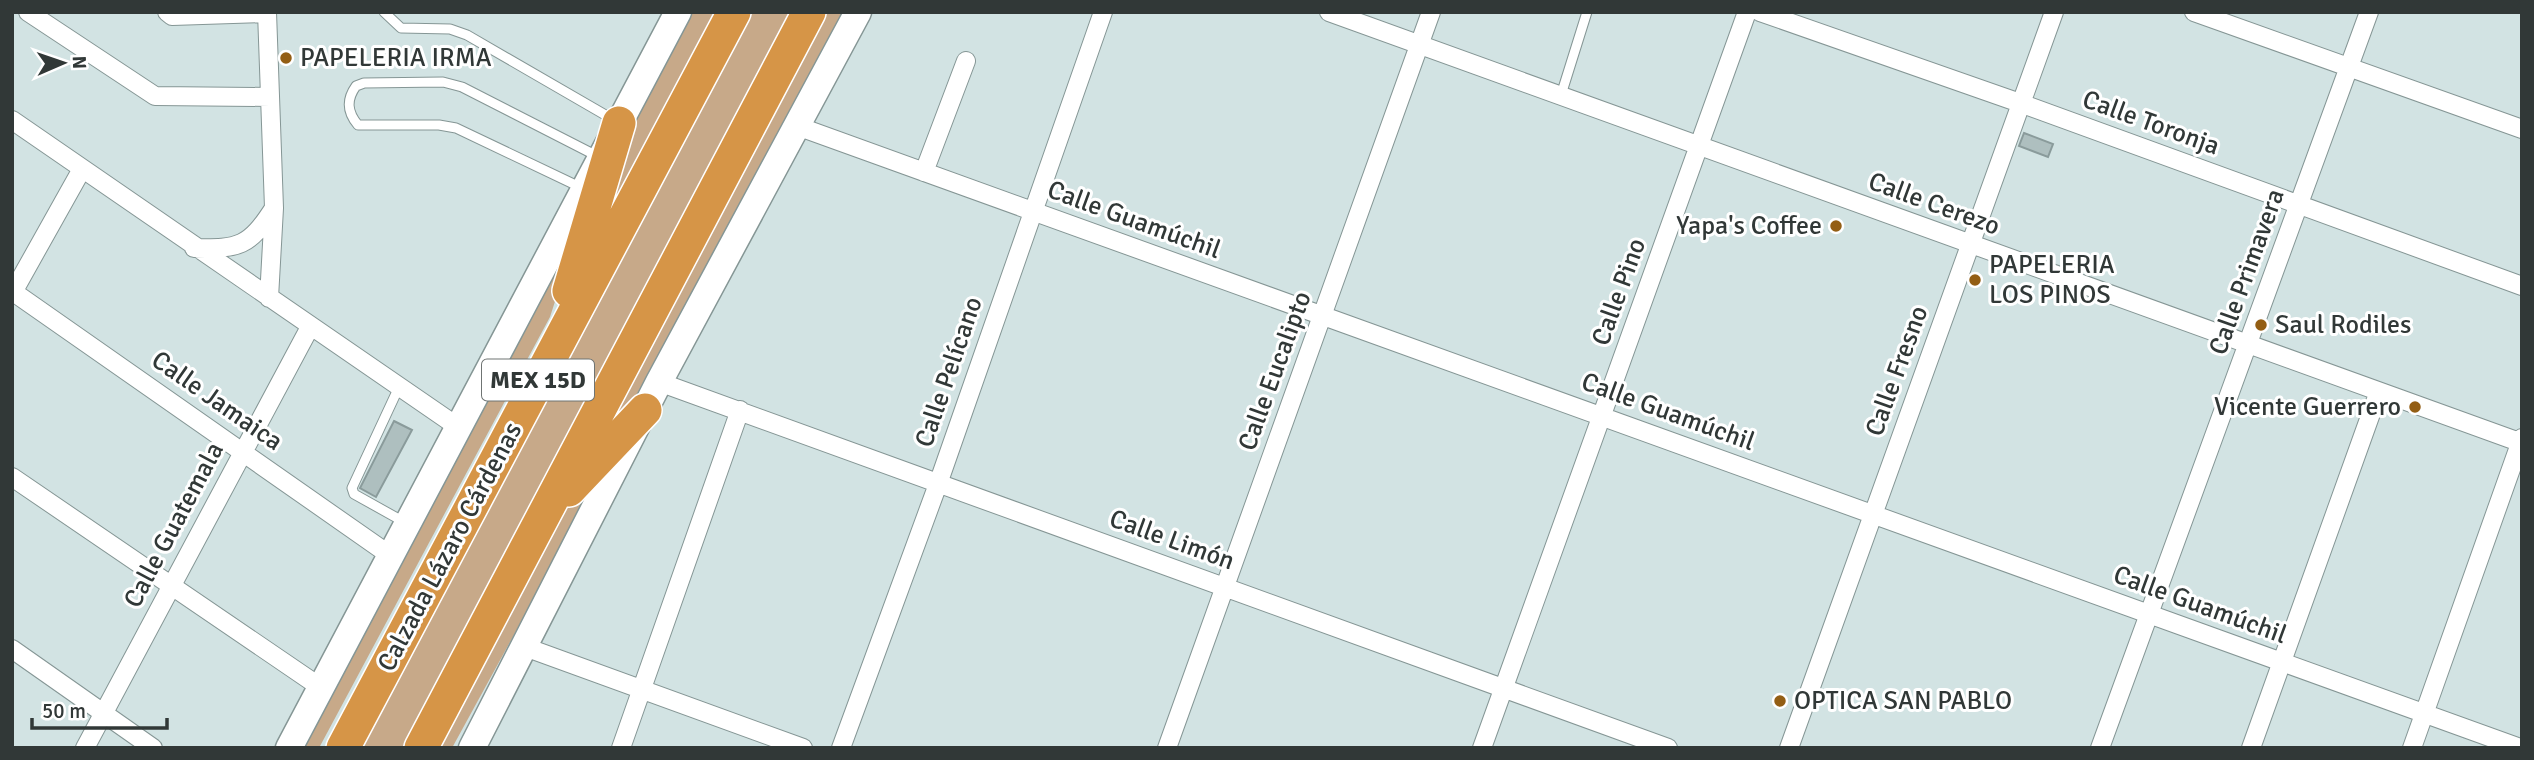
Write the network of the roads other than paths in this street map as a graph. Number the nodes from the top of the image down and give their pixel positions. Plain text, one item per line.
1 (28, 12) edge
2 (167, 12) edge
3 (384, 12) edge
4 (678, 12) edge
5 (734, 12) edge
6 (809, 12) edge
7 (858, 12) edge
8 (1103, 12) edge
9 (1329, 12) edge
10 (1431, 12) edge
11 (1587, 12) edge
12 (1747, 12) edge
13 (1760, 12) edge
14 (2054, 12) edge
15 (2194, 12) edge
16 (2369, 12) edge
17 (267, 13) edge
18 (1419, 45) junction
19 (966, 61) dead end
20 (2350, 68) junction
21 (1561, 95) junction
22 (270, 97) junction
23 (2020, 103) junction
24 (12, 120) edge
25 (619, 123) junction
26 (797, 126) junction
27 (2522, 129) edge
28 (1700, 144) junction
29 (600, 158) junction
30 (82, 169) junction
31 (924, 172) junction
32 (584, 189) junction
33 (2299, 206) junction
34 (274, 208) junction
35 (1032, 212) junction
36 (1970, 246) junction
37 (194, 248) junction
38 (2522, 286) edge
39 (13, 292) edge
40 (269, 298) junction
41 (1323, 315) junction
42 (310, 327) junction
43 (2248, 346) junction
44 (549, 360) junction
45 (399, 387) junction
46 (2378, 394) junction
47 (652, 396) junction
48 (740, 410) junction
49 (1602, 415) junction
50 (458, 427) junction
51 (2521, 441) edge
52 (243, 451) junction
53 (12, 477) edge
54 (938, 484) junction
55 (1872, 515) junction
56 (538, 523) junction
57 (408, 524) junction
58 (391, 556) junction
59 (172, 586) junction
60 (1225, 587) junction
61 (2147, 615) junction
62 (525, 647) junction
63 (12, 649) edge
64 (2281, 662) junction
65 (320, 687) junction
66 (1504, 688) junction
67 (641, 691) junction
68 (103, 713) junction
69 (2424, 714) junction
70 (1658, 746) edge
71 (85, 748) edge
72 (153, 748) edge
73 (289, 748) edge
74 (343, 748) edge
75 (421, 748) edge
76 (472, 748) edge
77 (621, 748) edge
78 (803, 748) edge
79 (841, 748) edge
80 (1167, 748) edge
81 (1482, 748) edge
82 (1788, 748) edge
83 (2100, 748) edge
84 (2251, 748) edge
85 (2412, 748) edge
86 (2520, 748) edge

1 - 22 street
2 - 17 street
3 - 25 lane
4 - 25 main road, Calzada Lázaro Cárdenas
5 - 44 highway, Calzada Lázaro Cárdenas / MEX 15D
6 - 56 highway, MEX 15D
7 - 26 main road
8 - 35 street, Calle Pelícano
9 - 18 street, Calle Cerezo
10 - 18 street, Calle Eucalipto
11 - 21 lane
12 - 28 street, Calle Pino
13 - 23 street, Calle Toronja
14 - 23 street, Calle Fresno
15 - 20 street
16 - 20 street, Calle Primavera
17 - 22 street
18 - 21 street, Calle Cerezo
18 - 41 street, Calle Eucalipto
19 - 31 street
20 - 27 street
20 - 33 street, Calle Primavera
21 - 28 street, Calle Cerezo
22 - 34 street
23 - 33 street, Calle Toronja
23 - 36 street, Calle Fresno
24 - 30 street
25 - 29 main road, Calzada Lázaro Cárdenas
25 - 44 highway
26 - 31 street, Calle Guamúchil
26 - 47 main road
28 - 36 street, Calle Cerezo
28 - 49 street, Calle Pino
29 - 32 main road, Calzada Lázaro Cárdenas
29 - 32 lane
30 - 37 street
30 - 39 street
31 - 35 street, Calle Guamúchil
32 - 50 main road, Calzada Lázaro Cárdenas
33 - 38 street, Calle Toronja
33 - 43 street, Calle Primavera
34 - 37 street
34 - 40 street
35 - 41 street, Calle Guamúchil
35 - 54 street, Calle Pelícano
36 - 43 street, Calle Cerezo
36 - 55 street, Calle Fresno
37 - 40 street
39 - 52 street, Calle Jamaica
40 - 42 street
41 - 49 street, Calle Guamúchil
41 - 60 street, Calle Eucalipto
42 - 45 street
42 - 52 street, Calle Guatemala
43 - 46 street, Calle Cerezo
43 - 61 street, Calle Primavera
44 - 74 highway, Calzada Lázaro Cárdenas / MEX 15D
45 - 50 street
45 - 57 lane
46 - 51 street, Calle Cerezo
46 - 64 street
47 - 48 street, Calle Limón
47 - 56 highway
47 - 62 main road
48 - 54 street, Calle Limón
48 - 67 street
49 - 55 street, Calle Guamúchil
49 - 66 street, Calle Pino
50 - 57 main road, Calzada Lázaro Cárdenas
51 - 69 street
52 - 58 street, Calle Jamaica
52 - 59 street, Calle Guatemala
53 - 59 street
54 - 60 street, Calle Limón
54 - 79 street, Calle Pelícano
55 - 61 street, Calle Guamúchil
55 - 82 street, Calle Fresno
56 - 75 highway, MEX 15D
57 - 58 main road, Calzada Lázaro Cárdenas
58 - 65 main road, Calzada Lázaro Cárdenas
59 - 65 street
59 - 68 street, Calle Guatemala
60 - 66 street, Calle Limón
60 - 80 street, Calle Eucalipto
61 - 64 street, Calle Guamúchil
61 - 83 street, Calle Primavera
62 - 67 street
62 - 76 main road
63 - 68 street
64 - 69 street, Calle Guamúchil
64 - 84 street
65 - 73 main road, Calzada Lázaro Cárdenas
66 - 70 street, Calle Limón
66 - 81 street, Calle Pino
67 - 77 street
67 - 78 street
68 - 71 street, Calle Guatemala
68 - 72 street
69 - 85 street
69 - 86 street, Calle Guamúchil

